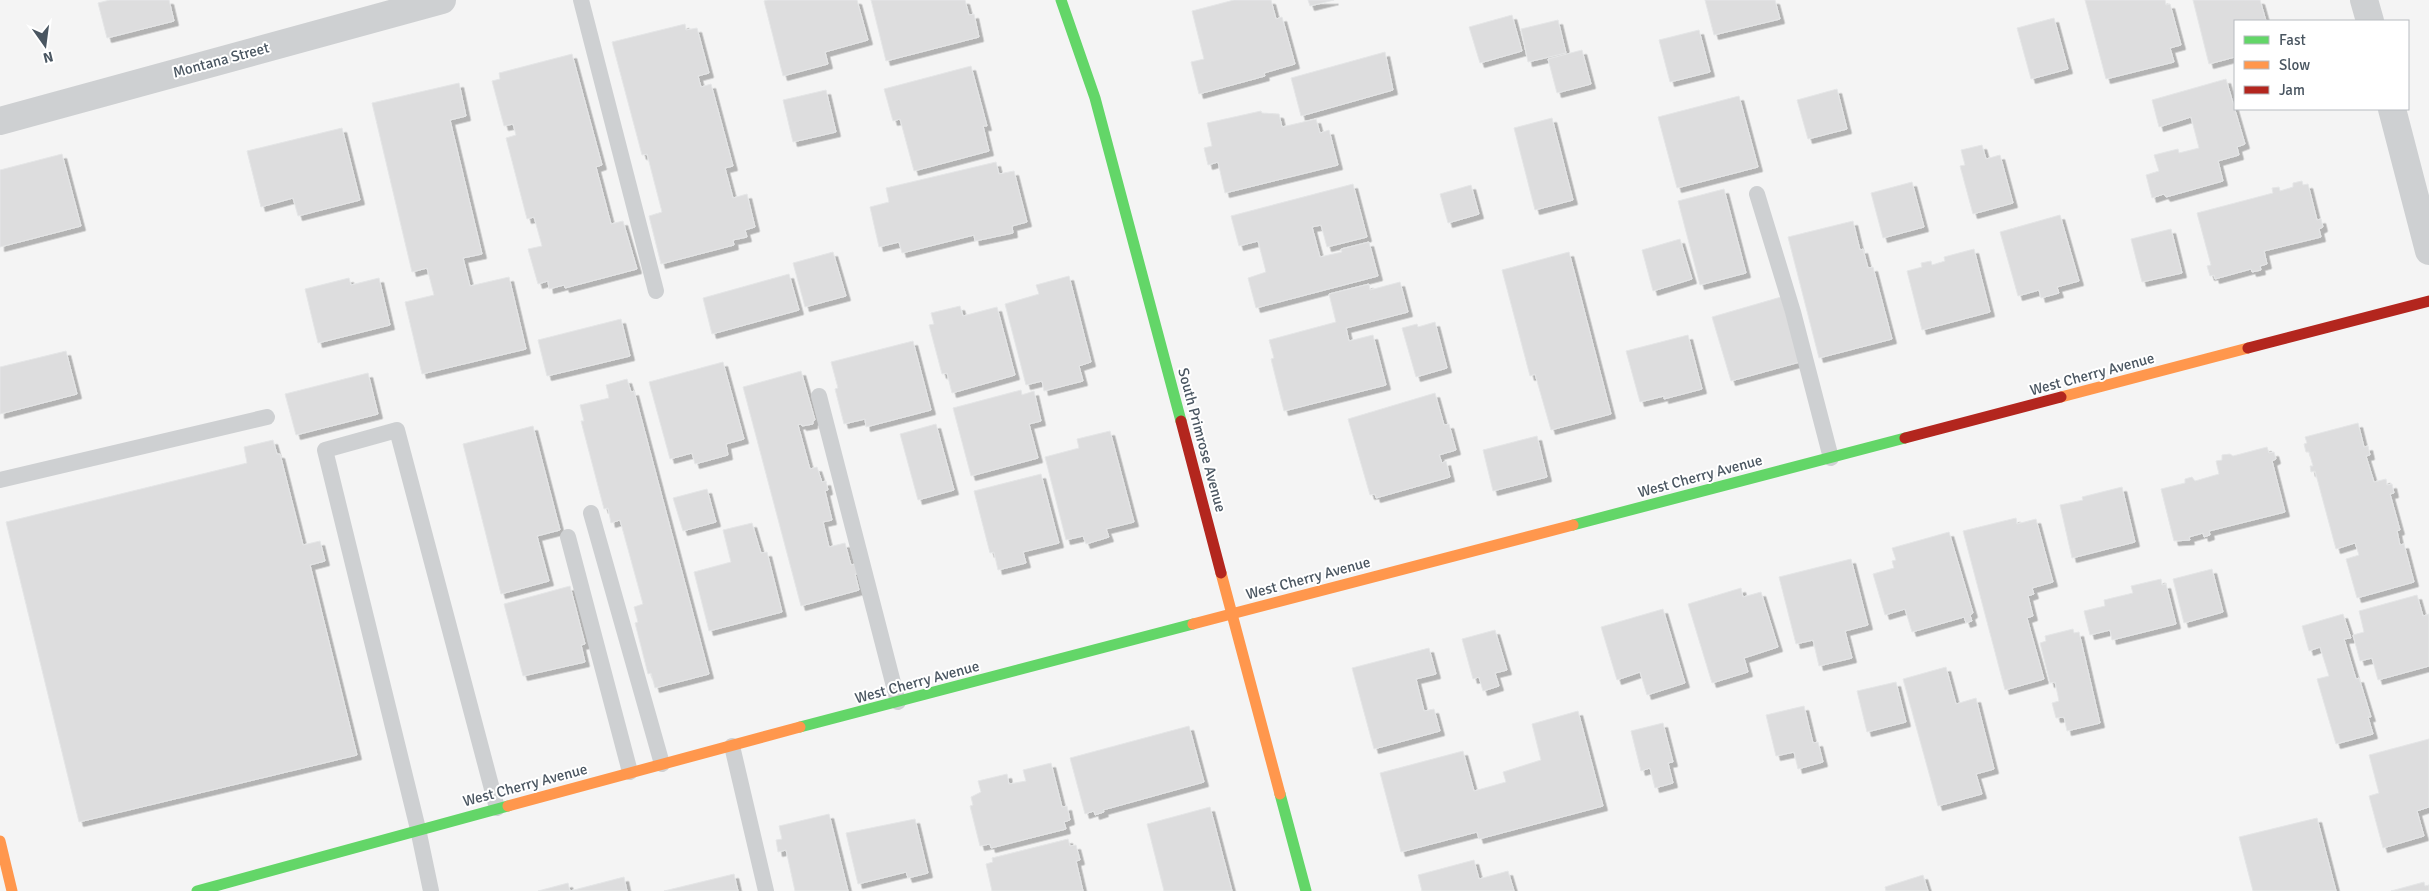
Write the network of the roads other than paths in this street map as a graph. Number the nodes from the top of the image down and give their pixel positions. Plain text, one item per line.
1 (442, 0) edge
2 (582, 0) edge
3 (1060, 0) edge
4 (2364, 0) edge
5 (2370, 20) edge
6 (2392, 110) edge
7 (0, 120) edge
8 (1757, 194) dead end
9 (2429, 251) edge
10 (656, 291) dead end
11 (2429, 301) edge
12 (819, 396) dead end
13 (267, 416) dead end
14 (1831, 458) junction
15 (0, 480) edge
16 (591, 513) dead end
17 (568, 537) dead end
18 (1233, 614) junction
19 (898, 702) junction
20 (732, 746) junction
21 (662, 764) junction
22 (630, 772) junction
23 (496, 808) junction
24 (418, 829) junction
25 (0, 841) edge
26 (12, 891) edge
27 (197, 891) edge
28 (431, 891) edge
29 (766, 891) edge
30 (1306, 891) edge

1 - 7 street, Montana Street
2 - 10 lane
3 - 18 street, South Primrose Avenue
4 - 5 street
6 - 9 street
8 - 14 lane
11 - 14 street, West Cherry Avenue
12 - 19 lane
13 - 15 lane
14 - 18 street, West Cherry Avenue
16 - 21 lane
17 - 22 lane
18 - 19 street, West Cherry Avenue
18 - 30 street, South Primrose Avenue
19 - 20 street, West Cherry Avenue
20 - 21 street, West Cherry Avenue
20 - 29 lane
21 - 22 street, West Cherry Avenue
22 - 23 street, West Cherry Avenue
23 - 24 street, West Cherry Avenue
23 - 24 lane
24 - 27 street, West Cherry Avenue
24 - 28 lane
25 - 26 street

